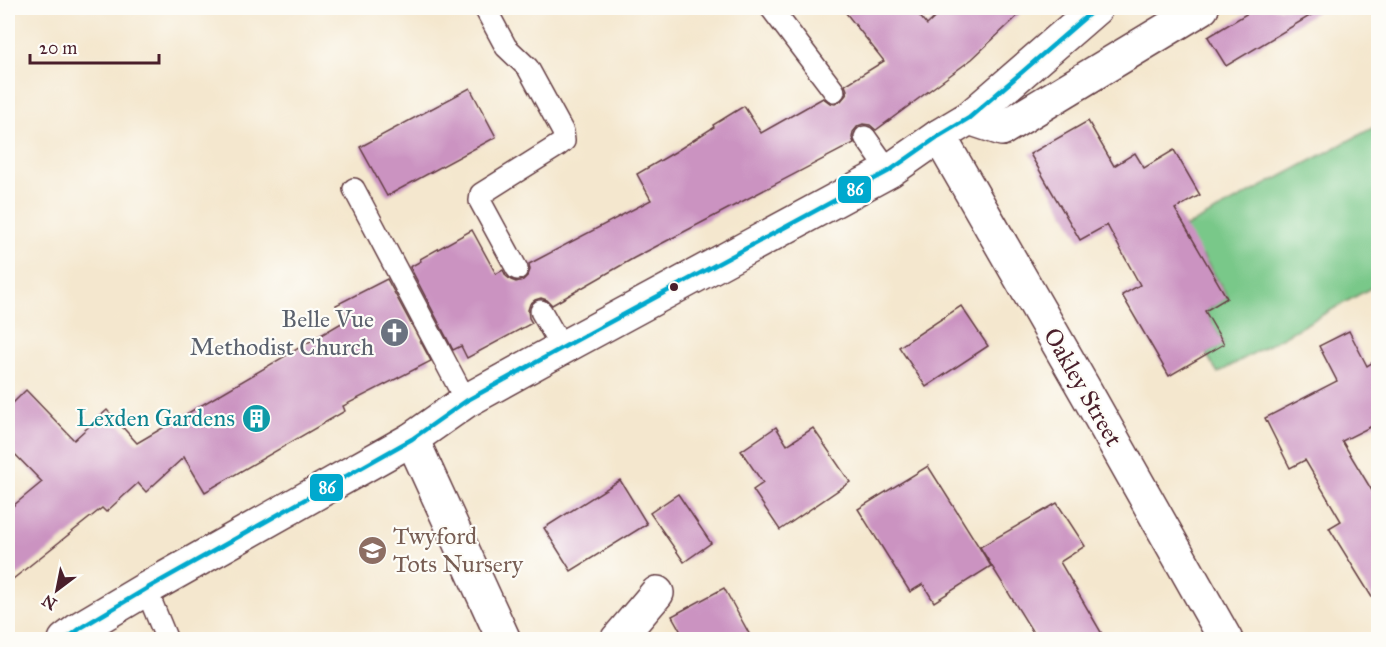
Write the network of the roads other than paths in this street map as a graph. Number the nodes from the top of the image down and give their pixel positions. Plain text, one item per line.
1 (485, 8) edge
2 (771, 8) edge
3 (1096, 8) edge
4 (1202, 8) edge
5 (834, 91) dead end
6 (969, 118) junction
7 (939, 136) junction
8 (865, 137) dead end
9 (889, 171) junction
10 (354, 189) dead end
11 (517, 269) dead end
12 (541, 311) dead end
13 (562, 348) junction
14 (466, 402) junction
15 (412, 439) junction
16 (146, 589) junction
17 (657, 593) dead end
18 (65, 639) edge
19 (167, 639) edge
20 (504, 639) edge
21 (617, 639) edge
22 (1226, 639) edge

1 - 11 lane
2 - 5 lane
3 - 6 street
4 - 6 street
6 - 7 street
7 - 9 street
7 - 22 street, Oakley Street
8 - 9 lane
9 - 13 street
10 - 14 lane
12 - 13 lane
13 - 14 street
14 - 15 street
15 - 16 street
15 - 20 street
16 - 18 street
16 - 19 lane
17 - 21 street

